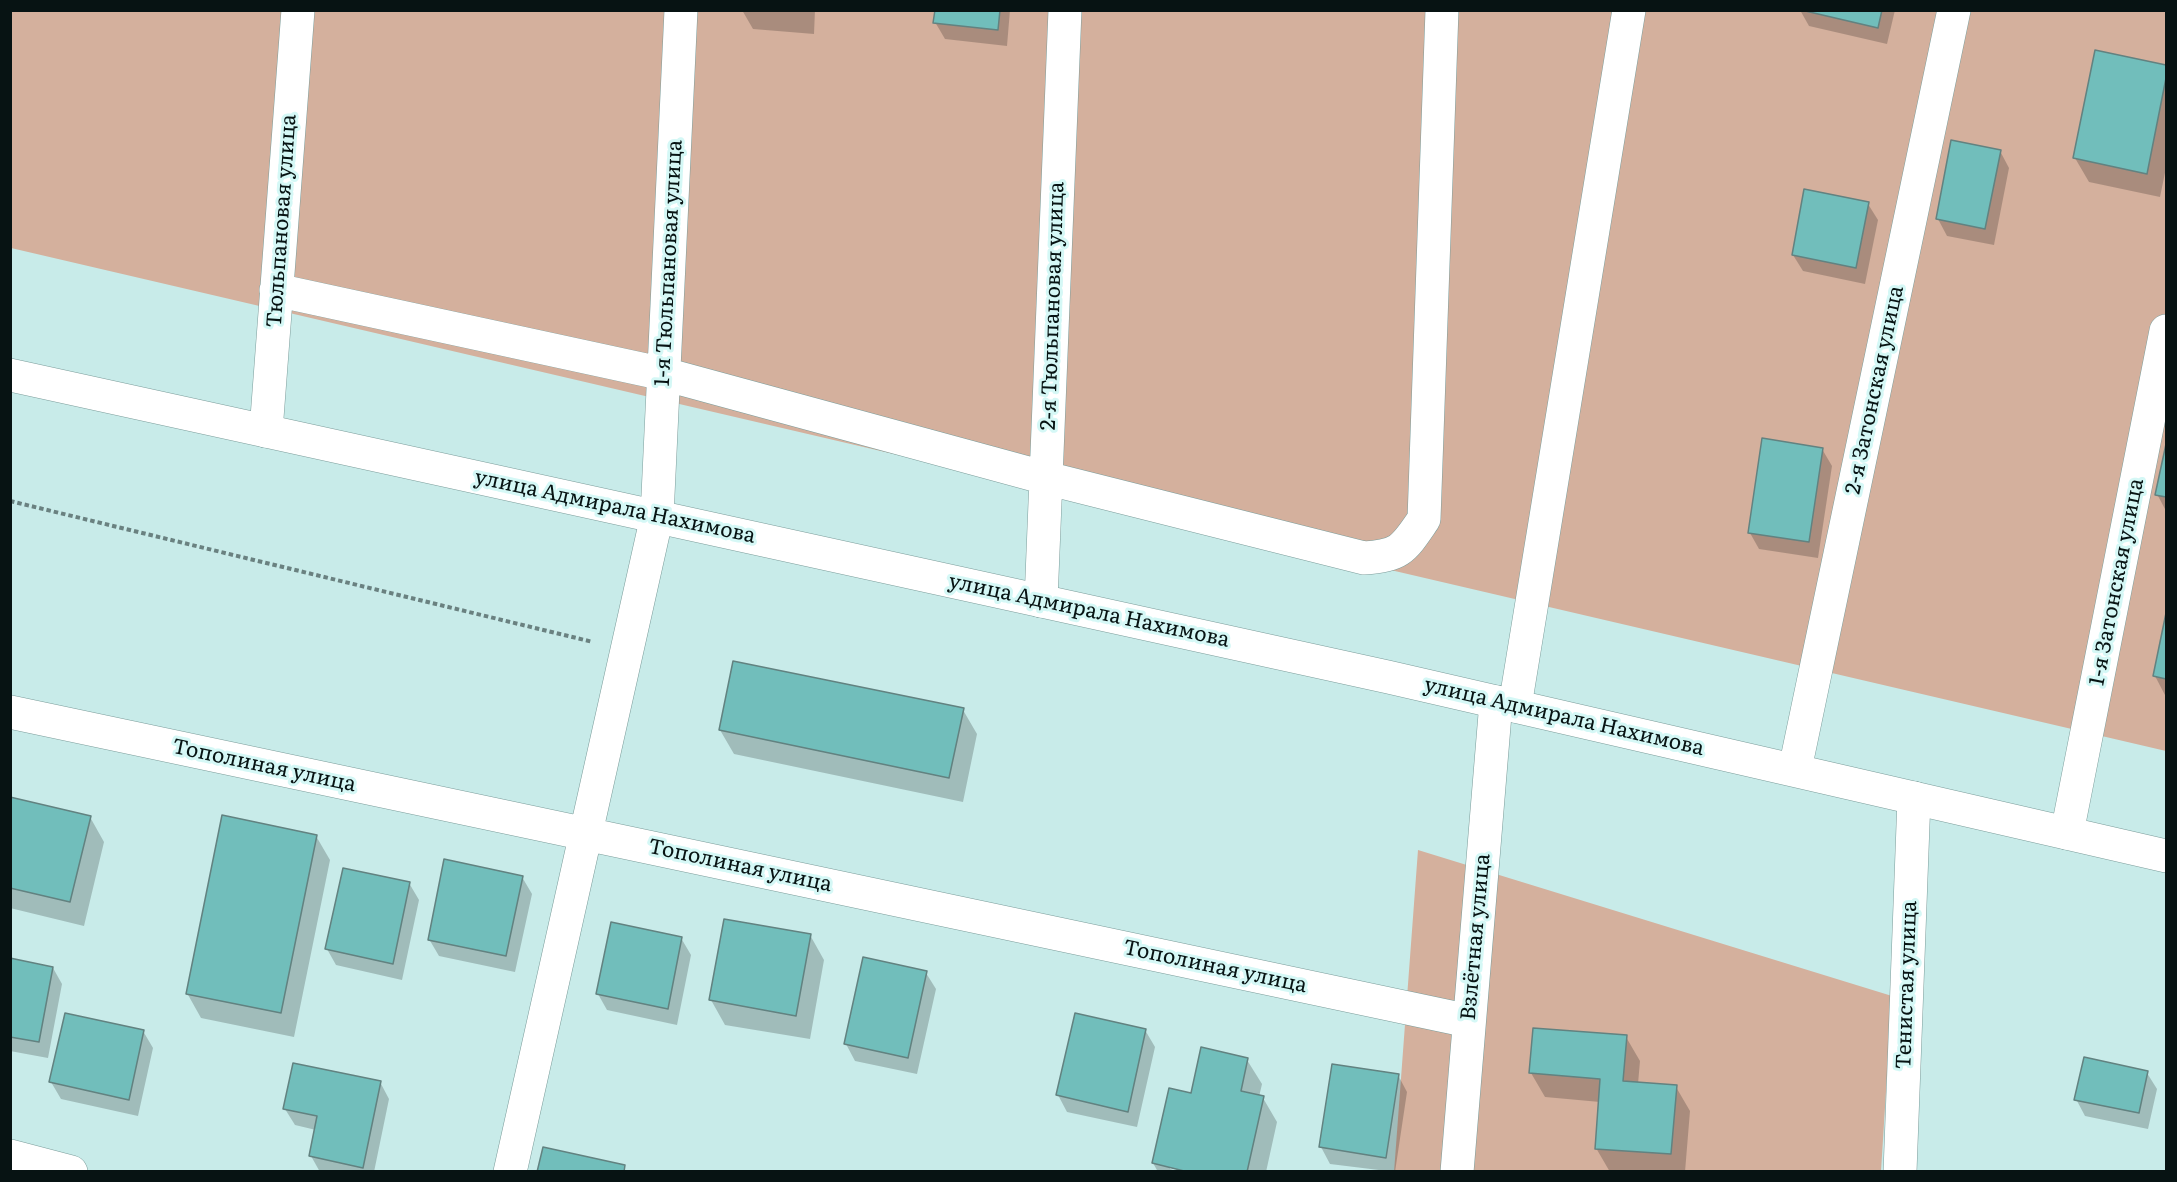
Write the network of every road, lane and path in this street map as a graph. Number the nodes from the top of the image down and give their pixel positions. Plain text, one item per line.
1 (298, 10) edge
2 (681, 10) edge
3 (1065, 10) edge
4 (1442, 10) edge
5 (1629, 10) edge
6 (1954, 10) edge
7 (276, 290) junction
8 (2166, 332) edge
9 (664, 374) junction
10 (10, 375) edge
11 (266, 431) junction
12 (1046, 478) junction
13 (10, 501) edge
14 (657, 516) junction
15 (1041, 601) junction
16 (627, 650) junction
17 (1506, 704) junction
18 (10, 712) edge
19 (1795, 769) junction
20 (1914, 798) junction
21 (2067, 833) junction
22 (586, 834) junction
23 (2166, 856) edge
24 (1469, 1021) junction
25 (10, 1156) edge
26 (71, 1172) edge
27 (510, 1172) edge
28 (1457, 1172) edge
29 (1900, 1172) edge

1 - 7 street, Тюльпановая улица
2 - 9 street, 1-я Тюльпановая улица
3 - 12 street, 2-я Тюльпановая улица
4 - 12 street
5 - 17 street, Взлётная улица
6 - 19 street, 2-я Затонская улица
7 - 9 street
7 - 11 street, Тюльпановая улица
8 - 21 street, 1-я Затонская улица
9 - 12 street
9 - 14 street, 1-я Тюльпановая улица
10 - 11 street, улица Адмирала Нахимова
11 - 14 street, улица Адмирала Нахимова
12 - 15 street, 2-я Тюльпановая улица
13 - 16 path
14 - 15 street, улица Адмирала Нахимова
14 - 16 street, 1-я Тюльпановая улица
15 - 17 street, улица Адмирала Нахимова
16 - 22 street, 1-я Тюльпановая улица
17 - 19 street, улица Адмирала Нахимова
17 - 24 street, Взлётная улица
18 - 22 street, Тополиная улица
19 - 20 street, улица Адмирала Нахимова
20 - 21 street, улица Адмирала Нахимова
20 - 29 street, Тенистая улица
21 - 23 street, улица Адмирала Нахимова
22 - 24 street, Тополиная улица
22 - 27 street, 1-я Тюльпановая улица
24 - 28 street, Взлётная улица
25 - 26 street

